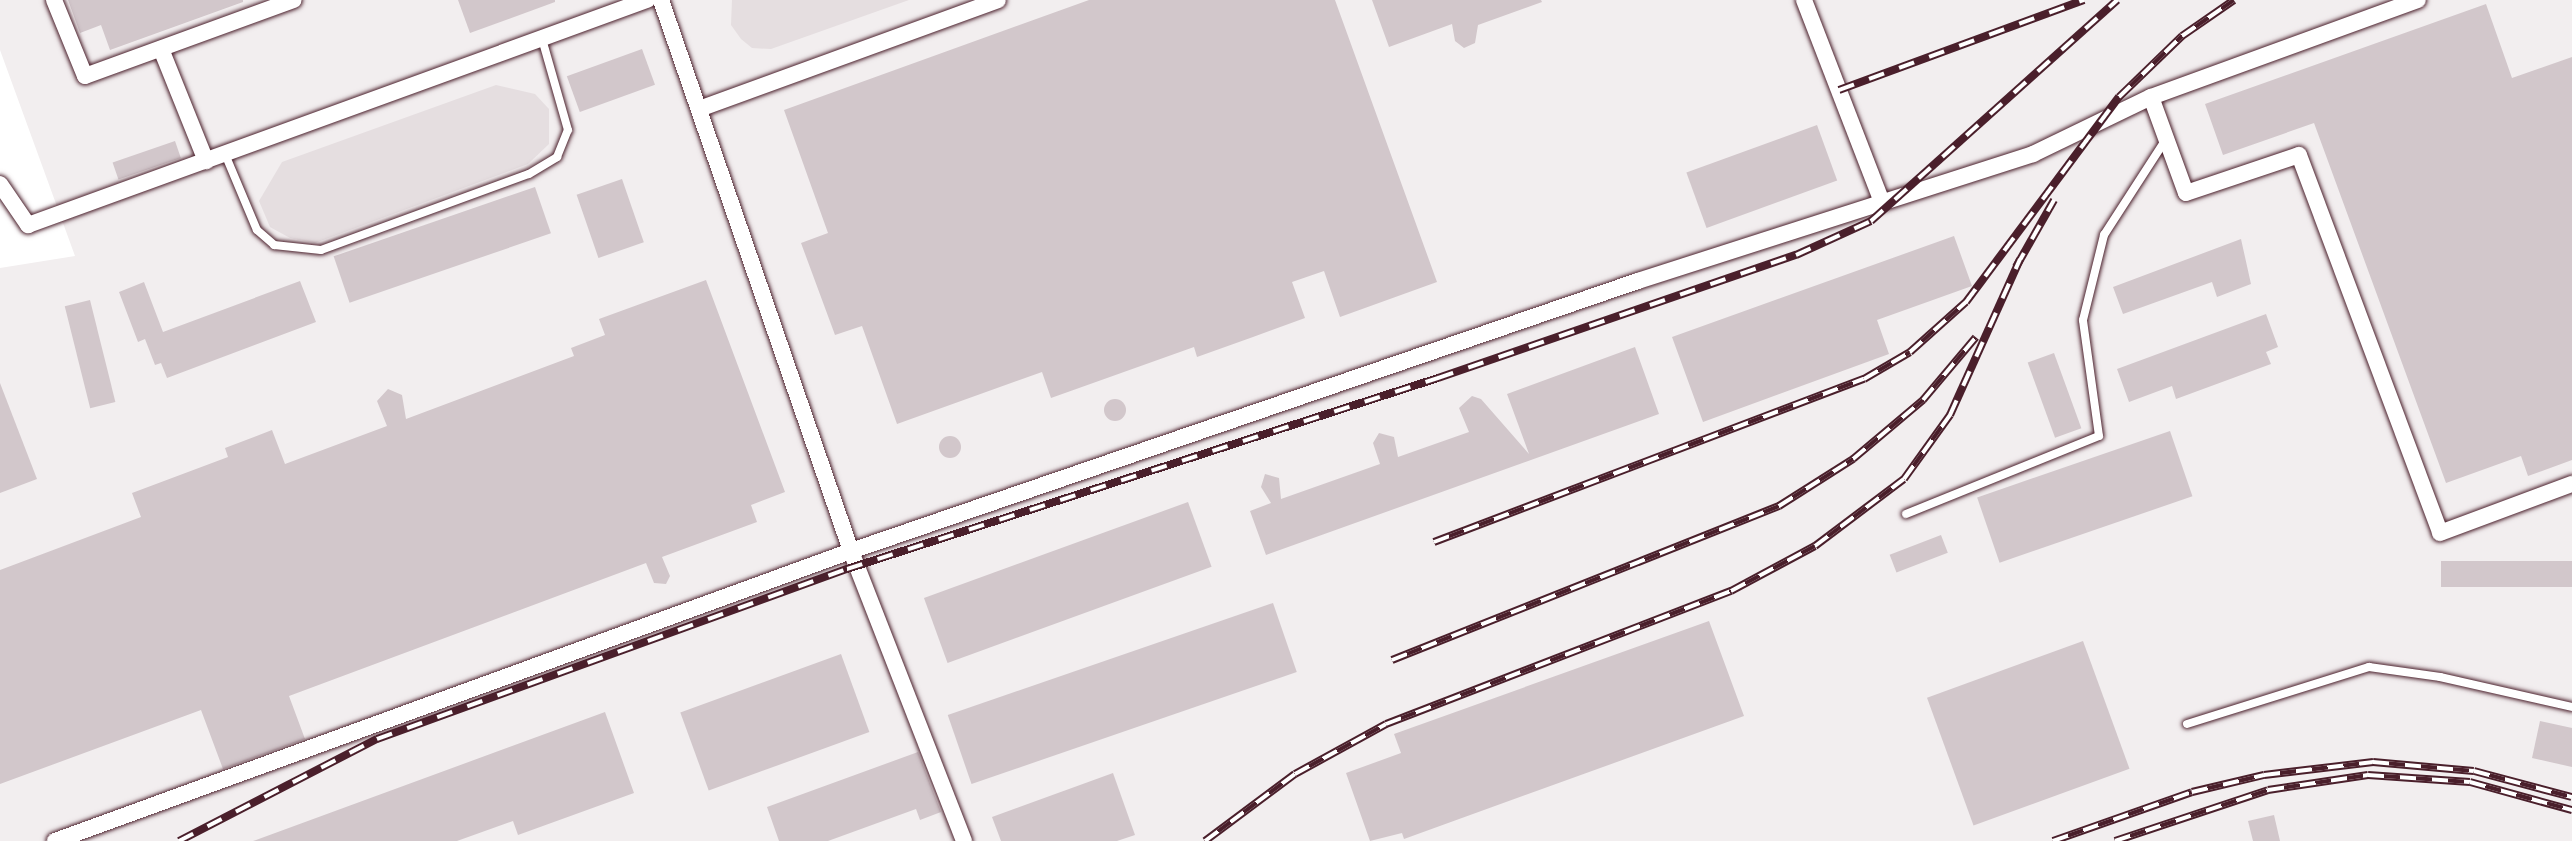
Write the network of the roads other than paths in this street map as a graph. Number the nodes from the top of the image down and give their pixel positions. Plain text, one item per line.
1 (54, 0) edge
2 (294, 0) edge
3 (647, 0) edge
4 (661, 0) edge
5 (998, 0) edge
6 (1804, 0) edge
7 (2418, 0) edge
8 (542, 38) junction
9 (161, 49) junction
10 (2151, 96) junction
11 (699, 109) junction
12 (2166, 139) junction
13 (225, 154) junction
14 (206, 161) junction
15 (0, 184) edge
16 (1882, 202) junction
17 (2572, 484) edge
18 (1906, 514) dead end
19 (851, 551) junction
20 (2572, 707) edge
21 (2187, 724) dead end
22 (54, 841) edge
23 (964, 841) edge

1 - 9 street
2 - 9 street
3 - 8 street
4 - 11 street
5 - 11 street
6 - 16 street
7 - 10 street
8 - 13 street
8 - 13 lane
9 - 14 street
10 - 12 street
10 - 16 street
11 - 19 street
12 - 17 street
12 - 18 lane
13 - 14 street
14 - 15 street
16 - 19 street
19 - 22 street
19 - 23 street
20 - 21 lane

